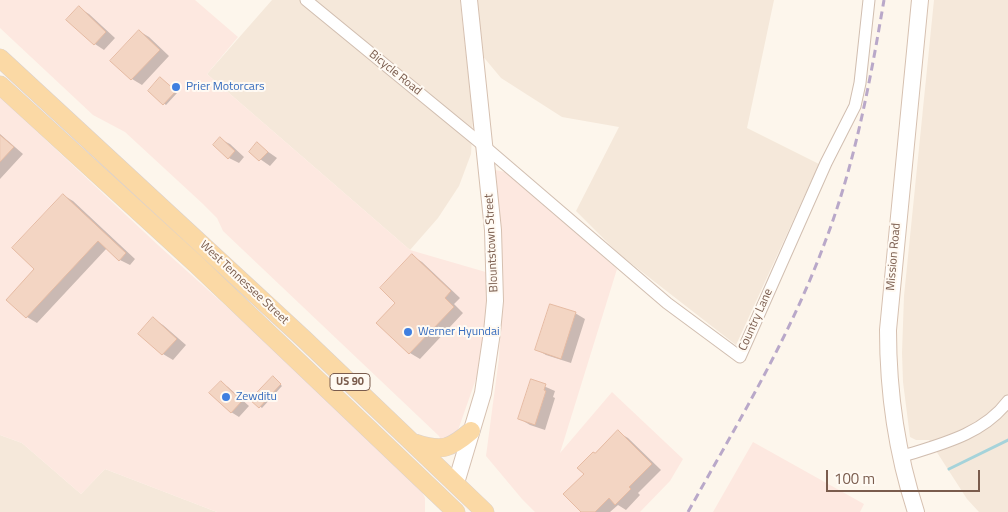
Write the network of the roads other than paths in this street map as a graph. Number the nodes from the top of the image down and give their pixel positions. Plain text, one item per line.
1 (306, 0) edge
2 (469, 0) edge
3 (869, 0) edge
4 (920, 0) edge
5 (0, 58) edge
6 (0, 85) edge
7 (484, 146) junction
8 (167, 212) junction
9 (154, 226) junction
10 (1008, 401) edge
11 (471, 431) junction
12 (413, 442) junction
13 (900, 457) junction
14 (456, 483) junction
15 (447, 508) edge
16 (485, 512) edge
17 (916, 512) edge

1 - 7 street, Bicycle Road
2 - 7 main road, Blountstown Street
3 - 7 street, Country Lane
4 - 13 main road, Mission Road
5 - 8 main road, West Tennessee Street / US 90
6 - 9 main road, West Tennessee Street / US 90
7 - 11 main road, Blountstown Street
8 - 9 main road
8 - 12 main road, West Tennessee Street / US 90
9 - 15 main road, West Tennessee Street / US 90
10 - 13 street
11 - 12 main road
11 - 14 main road, Blountstown Street
12 - 14 main road, West Tennessee Street / US 90
13 - 17 main road, Mission Road
14 - 15 main road
14 - 16 main road, West Tennessee Street / US 90

